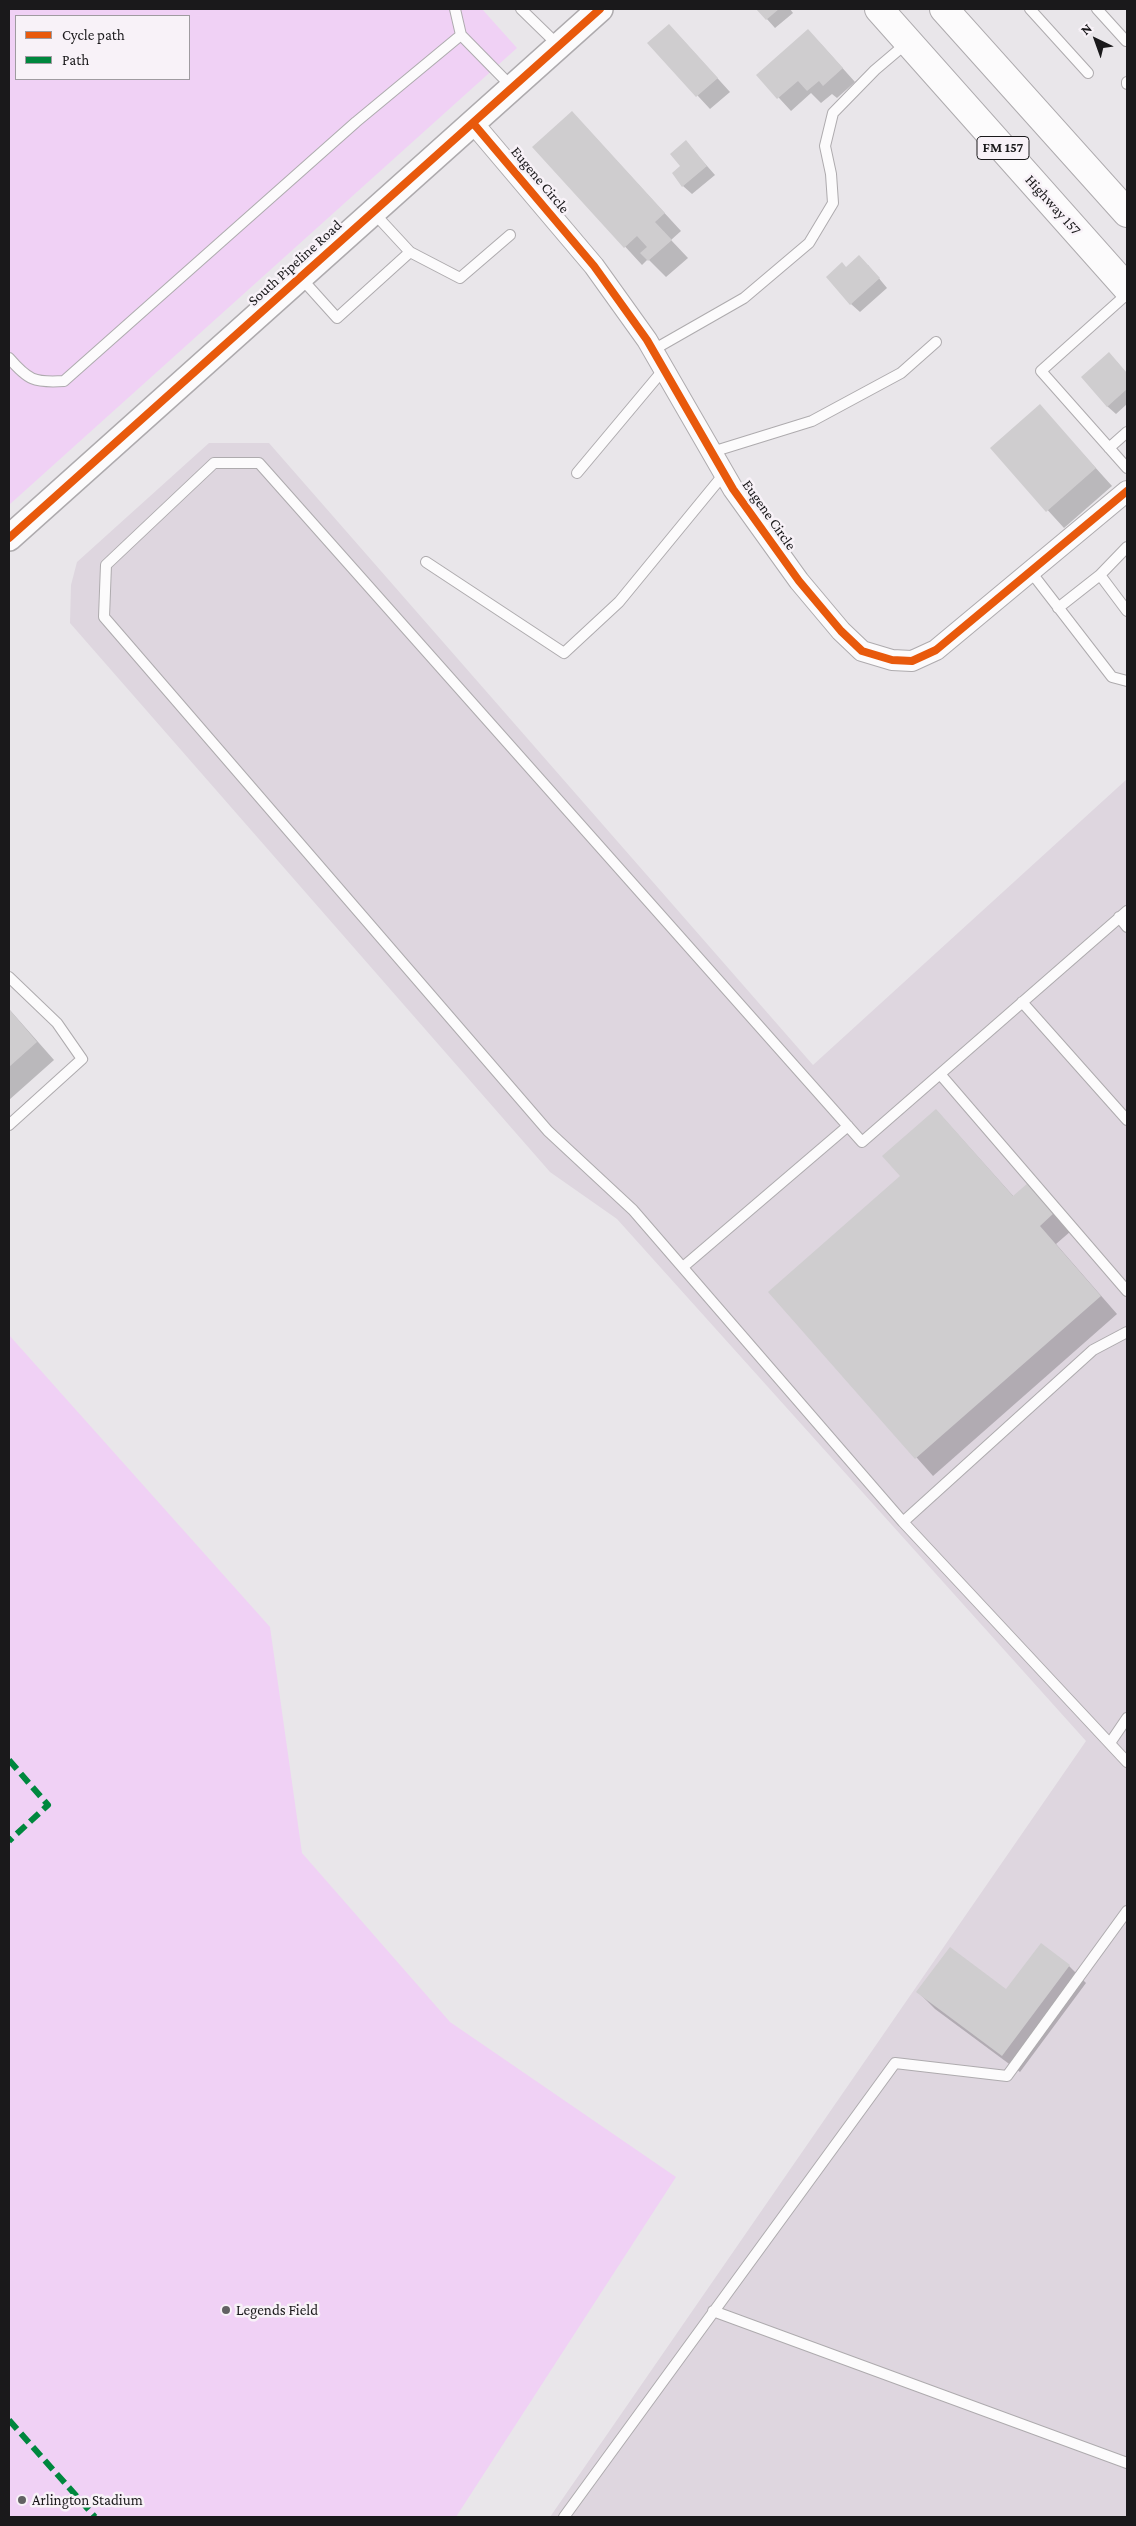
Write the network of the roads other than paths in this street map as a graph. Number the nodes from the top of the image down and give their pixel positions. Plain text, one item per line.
1 (455, 9) edge
2 (521, 9) edge
3 (600, 9) edge
4 (879, 9) edge
5 (944, 9) edge
6 (1030, 9) edge
7 (1097, 9) edge
8 (461, 35) junction
9 (1126, 41) edge
10 (908, 42) junction
11 (558, 46) junction
12 (1088, 73) dead end
13 (512, 88) junction
14 (473, 123) junction
15 (373, 212) junction
16 (1127, 213) edge
17 (510, 235) dead end
18 (410, 252) junction
19 (300, 278) junction
20 (1127, 288) edge
21 (1127, 294) edge
22 (936, 342) dead end
23 (653, 350) junction
24 (9, 358) edge
25 (664, 369) junction
26 (1127, 432) edge
27 (1109, 448) junction
28 (712, 452) junction
29 (1127, 468) edge
30 (577, 473) dead end
31 (724, 474) junction
32 (1127, 491) edge
33 (9, 538) edge
34 (1127, 547) edge
35 (426, 562) dead end
36 (1030, 572) junction
37 (1100, 575) junction
38 (1058, 608) junction
39 (1127, 611) edge
40 (1127, 680) edge
41 (1123, 914) edge
42 (1127, 927) edge
43 (9, 977) edge
44 (1022, 1002) junction
45 (940, 1074) junction
46 (1127, 1120) edge
47 (9, 1125) edge
48 (848, 1126) junction
49 (683, 1267) junction
50 (1127, 1291) edge
51 (1127, 1332) edge
52 (903, 1522) junction
53 (1127, 1718) edge
54 (1110, 1743) junction
55 (1127, 1762) edge
56 (1127, 1911) edge
57 (713, 2311) junction
58 (1127, 2463) edge
59 (564, 2517) edge

1 - 8 lane
2 - 11 lane
3 - 11 street, South Pipeline Road
4 - 10 main road, Highway 157 / FM 157
5 - 16 main road, FM 157
6 - 12 lane
7 - 9 lane
8 - 13 lane
8 - 24 lane
10 - 20 main road, Highway 157 / FM 157
10 - 23 lane
11 - 13 street, South Pipeline Road
13 - 14 street, South Pipeline Road
14 - 15 street, South Pipeline Road
14 - 23 street, Eugene Circle
15 - 18 lane
15 - 19 street, South Pipeline Road
17 - 18 lane
18 - 19 lane
19 - 33 street, South Pipeline Road
21 - 27 lane
22 - 28 lane
23 - 25 street, Eugene Circle
25 - 28 street, Eugene Circle
25 - 30 lane
26 - 27 lane
27 - 29 lane
28 - 31 street, Eugene Circle
31 - 35 lane
31 - 36 street, Eugene Circle
32 - 36 street, Eugene Circle
34 - 37 lane
36 - 38 lane
37 - 38 lane
37 - 39 lane
38 - 40 lane
41 - 42 lane
41 - 44 lane
43 - 47 lane
44 - 45 lane
44 - 46 lane
45 - 48 lane
45 - 50 lane
48 - 49 lane
48 - 49 lane
49 - 52 lane
51 - 52 lane
52 - 54 lane
53 - 54 lane
54 - 55 lane
56 - 57 lane
57 - 58 lane
57 - 59 lane

